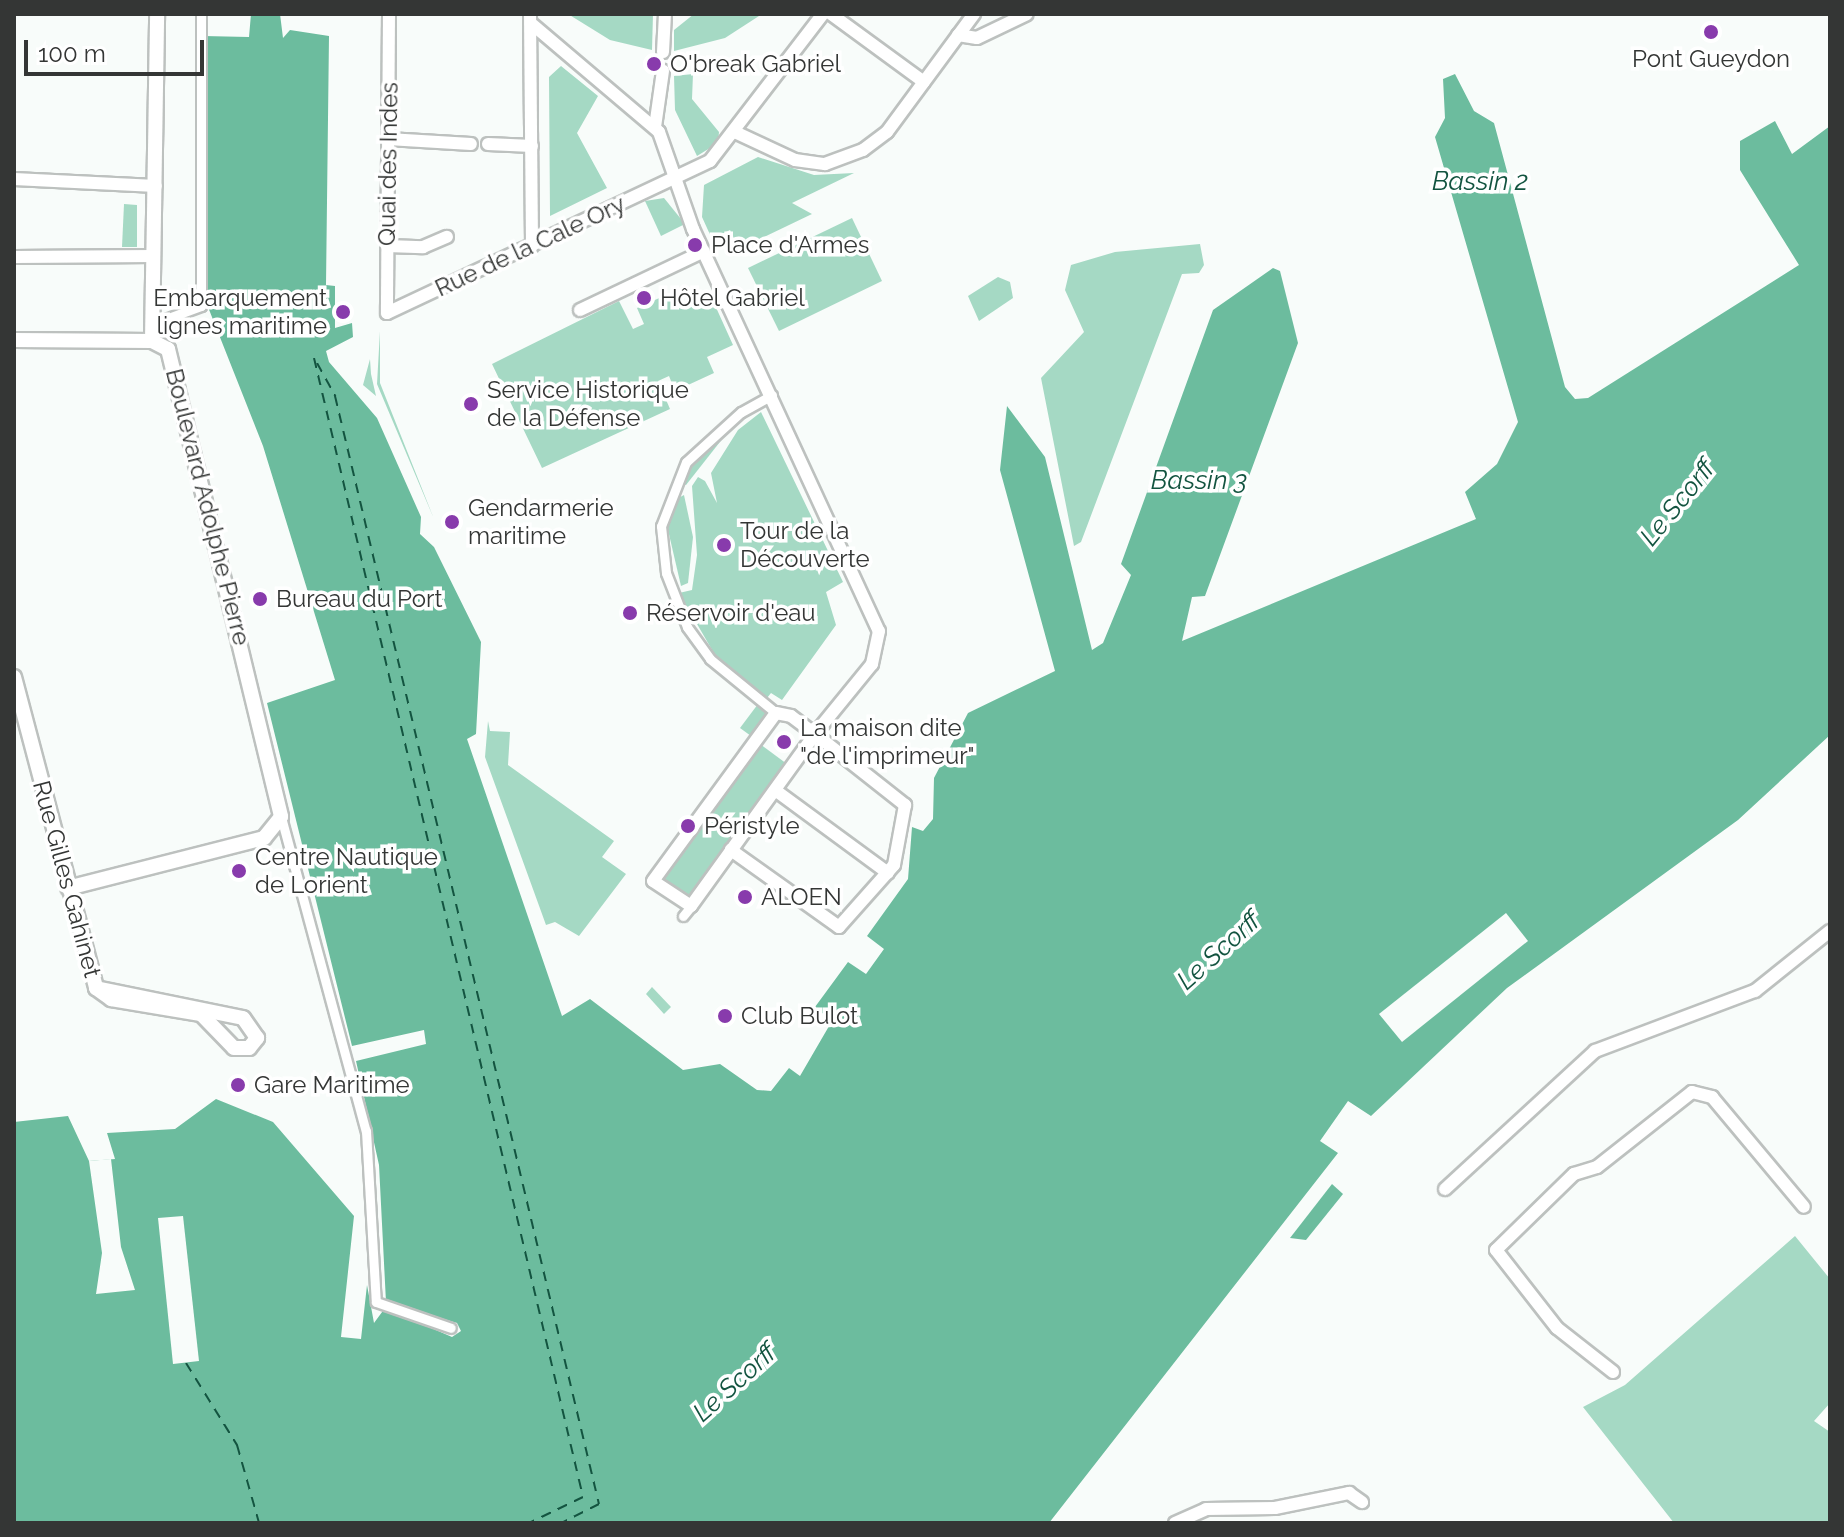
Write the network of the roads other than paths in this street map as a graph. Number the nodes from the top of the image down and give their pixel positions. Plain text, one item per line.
1 (157, 14) edge
2 (201, 14) edge
3 (389, 14) edge
4 (665, 14) edge
5 (823, 14) edge
6 (831, 14) edge
7 (974, 14) edge
8 (1027, 14) edge
9 (531, 20) edge
10 (958, 35) junction
11 (663, 52) dead end
12 (663, 71) dead end
13 (924, 82) junction
14 (655, 127) junction
15 (737, 133) junction
16 (388, 139) junction
17 (471, 144) dead end
18 (488, 144) dead end
19 (532, 146) junction
20 (678, 176) junction
21 (14, 179) edge
22 (156, 186) junction
23 (447, 237) dead end
24 (387, 246) junction
25 (532, 246) junction
26 (704, 251) junction
27 (154, 256) junction
28 (14, 257) edge
29 (580, 310) dead end
30 (384, 315) joint
31 (152, 324) junction
32 (14, 340) edge
33 (152, 341) junction
34 (772, 395) junction
35 (14, 677) edge
36 (776, 713) junction
37 (815, 734) junction
38 (775, 790) junction
39 (281, 817) junction
40 (731, 850) junction
41 (888, 873) junction
42 (68, 888) junction
43 (1830, 931) edge
44 (96, 988) junction
45 (1445, 1189) dead end
46 (1804, 1207) dead end
47 (451, 1328) dead end
48 (1613, 1372) dead end
49 (1362, 1502) dead end
50 (1175, 1523) edge

1 - 22 street
2 - 31 street
3 - 16 street, Quai des Indes
4 - 11 street
5 - 15 street, Rue de la Cale Ory
6 - 13 street
7 - 10 street
8 - 10 street
9 - 14 street
9 - 19 street
10 - 13 street
12 - 14 street
13 - 15 street
14 - 20 street
15 - 20 street, Rue de la Cale Ory
16 - 17 street
16 - 24 street, Quai des Indes
18 - 19 street
19 - 25 street
20 - 25 street, Rue de la Cale Ory
20 - 26 street
21 - 22 street
22 - 27 street
23 - 24 street
24 - 30 street, Quai des Indes
25 - 30 street, Rue de la Cale Ory
26 - 29 street
26 - 34 street
27 - 28 street
27 - 31 street
31 - 33 street
32 - 33 street, Boulevard Adolphe Pierre
33 - 39 street, Boulevard Adolphe Pierre
34 - 36 street
34 - 37 street
35 - 42 street, Rue Gilles Gahinet
36 - 37 street
36 - 40 street
37 - 38 street
37 - 41 street
38 - 40 street
38 - 41 street
39 - 42 street
39 - 47 street
40 - 41 street
42 - 44 street, Rue Gilles Gahinet
43 - 45 street
44 - 44 street, Rue Gilles Gahinet
46 - 48 street
49 - 50 street

